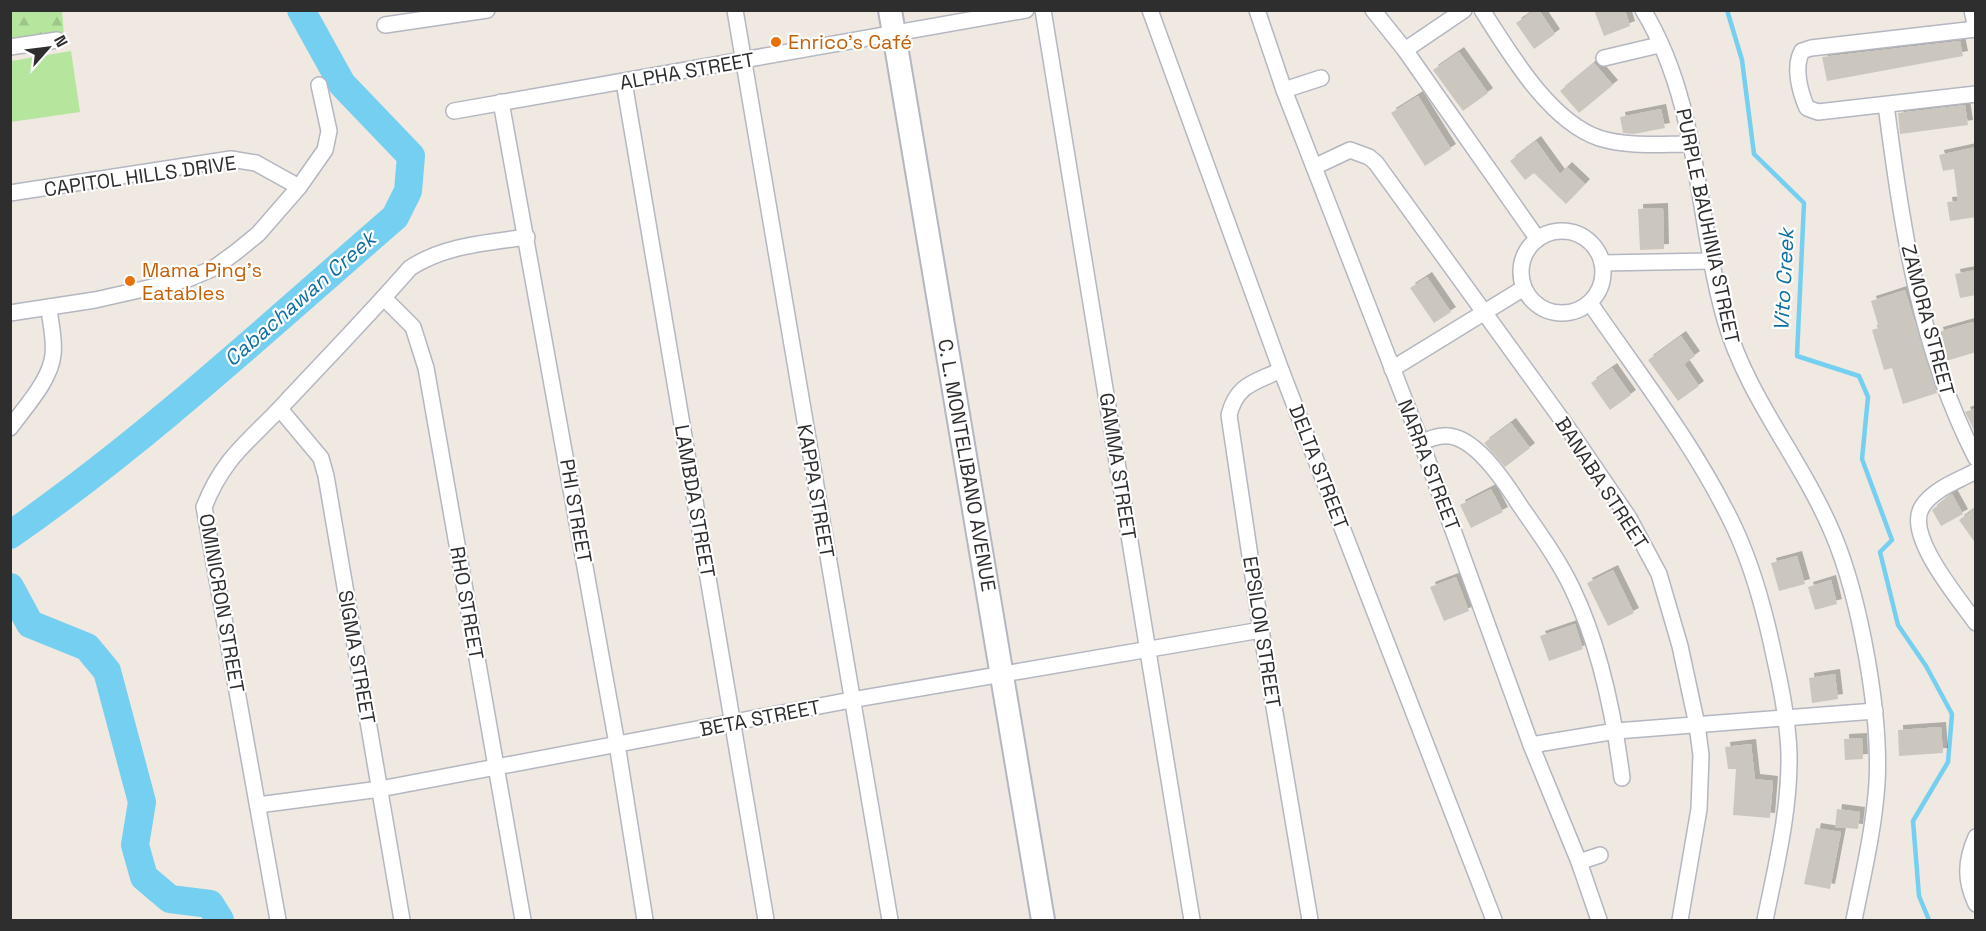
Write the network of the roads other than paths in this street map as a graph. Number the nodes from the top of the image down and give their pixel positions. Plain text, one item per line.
1 (487, 10) edge
2 (735, 10) edge
3 (890, 10) edge
4 (1026, 10) edge
5 (1043, 10) edge
6 (1150, 10) edge
7 (1257, 10) edge
8 (1373, 10) edge
9 (1464, 10) edge
10 (1482, 10) edge
11 (1643, 10) edge
12 (1972, 10) edge
13 (443, 14) edge
14 (385, 25) dead end
15 (1976, 29) edge
16 (894, 34) junction
17 (57, 40) dead end
18 (1659, 45) junction
19 (10, 47) edge
20 (1406, 50) junction
21 (1604, 58) dead end
22 (743, 62) junction
23 (1321, 78) dead end
24 (624, 81) junction
25 (320, 85) dead end
26 (1284, 90) junction
27 (1976, 94) edge
28 (501, 102) junction
29 (1886, 105) junction
30 (454, 111) dead end
31 (1690, 144) junction
32 (1314, 167) junction
33 (298, 187) junction
34 (10, 193) edge
35 (527, 237) junction
36 (1538, 238) junction
37 (1711, 261) junction
38 (1602, 263) junction
39 (1524, 288) junction
40 (384, 298) junction
41 (1590, 303) junction
42 (49, 307) junction
43 (1482, 312) junction
44 (10, 313) edge
45 (1392, 369) junction
46 (1281, 370) junction
47 (280, 409) junction
48 (10, 428) edge
49 (1421, 442) junction
50 (1976, 458) edge
51 (1976, 471) edge
52 (1976, 623) edge
53 (1262, 630) junction
54 (1148, 651) junction
55 (1002, 674) junction
56 (851, 700) junction
57 (1875, 711) junction
58 (1787, 716) junction
59 (732, 723) junction
60 (1697, 725) junction
61 (1616, 731) junction
62 (617, 744) junction
63 (1531, 745) junction
64 (495, 765) junction
65 (1622, 778) dead end
66 (380, 789) junction
67 (258, 805) junction
68 (1976, 837) edge
69 (1600, 855) dead end
70 (1579, 862) junction
71 (1976, 904) edge
72 (1596, 920) edge
73 (278, 921) edge
74 (402, 921) edge
75 (523, 921) edge
76 (645, 921) edge
77 (766, 921) edge
78 (890, 921) edge
79 (1043, 921) edge
80 (1192, 921) edge
81 (1310, 921) edge
82 (1494, 921) edge
83 (1680, 921) edge
84 (1765, 921) edge
85 (1854, 921) edge

1 - 13 street
2 - 22 street, KAPPA STREET
3 - 16 street, C. L. MONTELIBANO AVENUE
4 - 16 street, ALPHA STREET
5 - 54 street, GAMMA STREET
6 - 46 street, DELTA STREET
7 - 26 street, NARRA STREET
8 - 20 street
9 - 20 street
10 - 31 street
11 - 18 street, PURPLE BAUHINIA STREET
12 - 15 street
13 - 14 street
15 - 29 street
16 - 22 street, ALPHA STREET
16 - 55 street, C. L. MONTELIBANO AVENUE
17 - 19 street
18 - 21 street
18 - 31 street, PURPLE BAUHINIA STREET
20 - 36 street
22 - 24 street, ALPHA STREET
22 - 56 street, KAPPA STREET
23 - 26 street
24 - 28 street, ALPHA STREET
24 - 59 street, LAMBDA STREET
25 - 33 street
26 - 32 street, NARRA STREET
27 - 29 street
28 - 30 street, ALPHA STREET
28 - 35 street, PHI STREET
29 - 50 street, ZAMORA STREET
31 - 37 street, PURPLE BAUHINIA STREET
32 - 43 street, BANABA STREET
32 - 45 street, NARRA STREET
33 - 34 street, CAPITOL HILLS DRIVE
33 - 42 street
35 - 40 street, OMINICRON STREET
35 - 62 street, PHI STREET
36 - 38 street
36 - 39 street
37 - 38 street
37 - 57 street, PURPLE BAUHINIA STREET
38 - 41 street
39 - 41 street
39 - 43 street
40 - 47 street, OMINICRON STREET
40 - 64 street, RHO STREET
41 - 58 street
42 - 44 street
42 - 48 street
43 - 45 street
43 - 60 street, BANABA STREET
45 - 49 street, NARRA STREET
46 - 53 street, EPSILON STREET
46 - 82 street, DELTA STREET
47 - 66 street, SIGMA STREET
47 - 67 street, OMINICRON STREET
49 - 61 street
49 - 63 street, NARRA STREET
51 - 52 street
53 - 54 street, BETA STREET
53 - 81 street, EPSILON STREET
54 - 55 street, BETA STREET
54 - 80 street, GAMMA STREET
55 - 56 street, BETA STREET
55 - 79 street, C. L. MONTELIBANO AVENUE
56 - 59 street, BETA STREET
56 - 78 street, KAPPA STREET
57 - 58 street
57 - 85 street, PURPLE BAUHINIA STREET
58 - 60 street
58 - 84 street
59 - 62 street, BETA STREET
59 - 77 street, LAMBDA STREET
60 - 61 street
60 - 83 street, BANABA STREET
61 - 63 street
61 - 65 street
62 - 64 street, BETA STREET
62 - 76 street, PHI STREET
63 - 70 street, NARRA STREET
64 - 66 street, BETA STREET
64 - 75 street, RHO STREET
66 - 67 street, BETA STREET
66 - 74 street, SIGMA STREET
67 - 73 street, OMINICRON STREET
68 - 71 street
69 - 70 street
70 - 72 street, NARRA STREET

